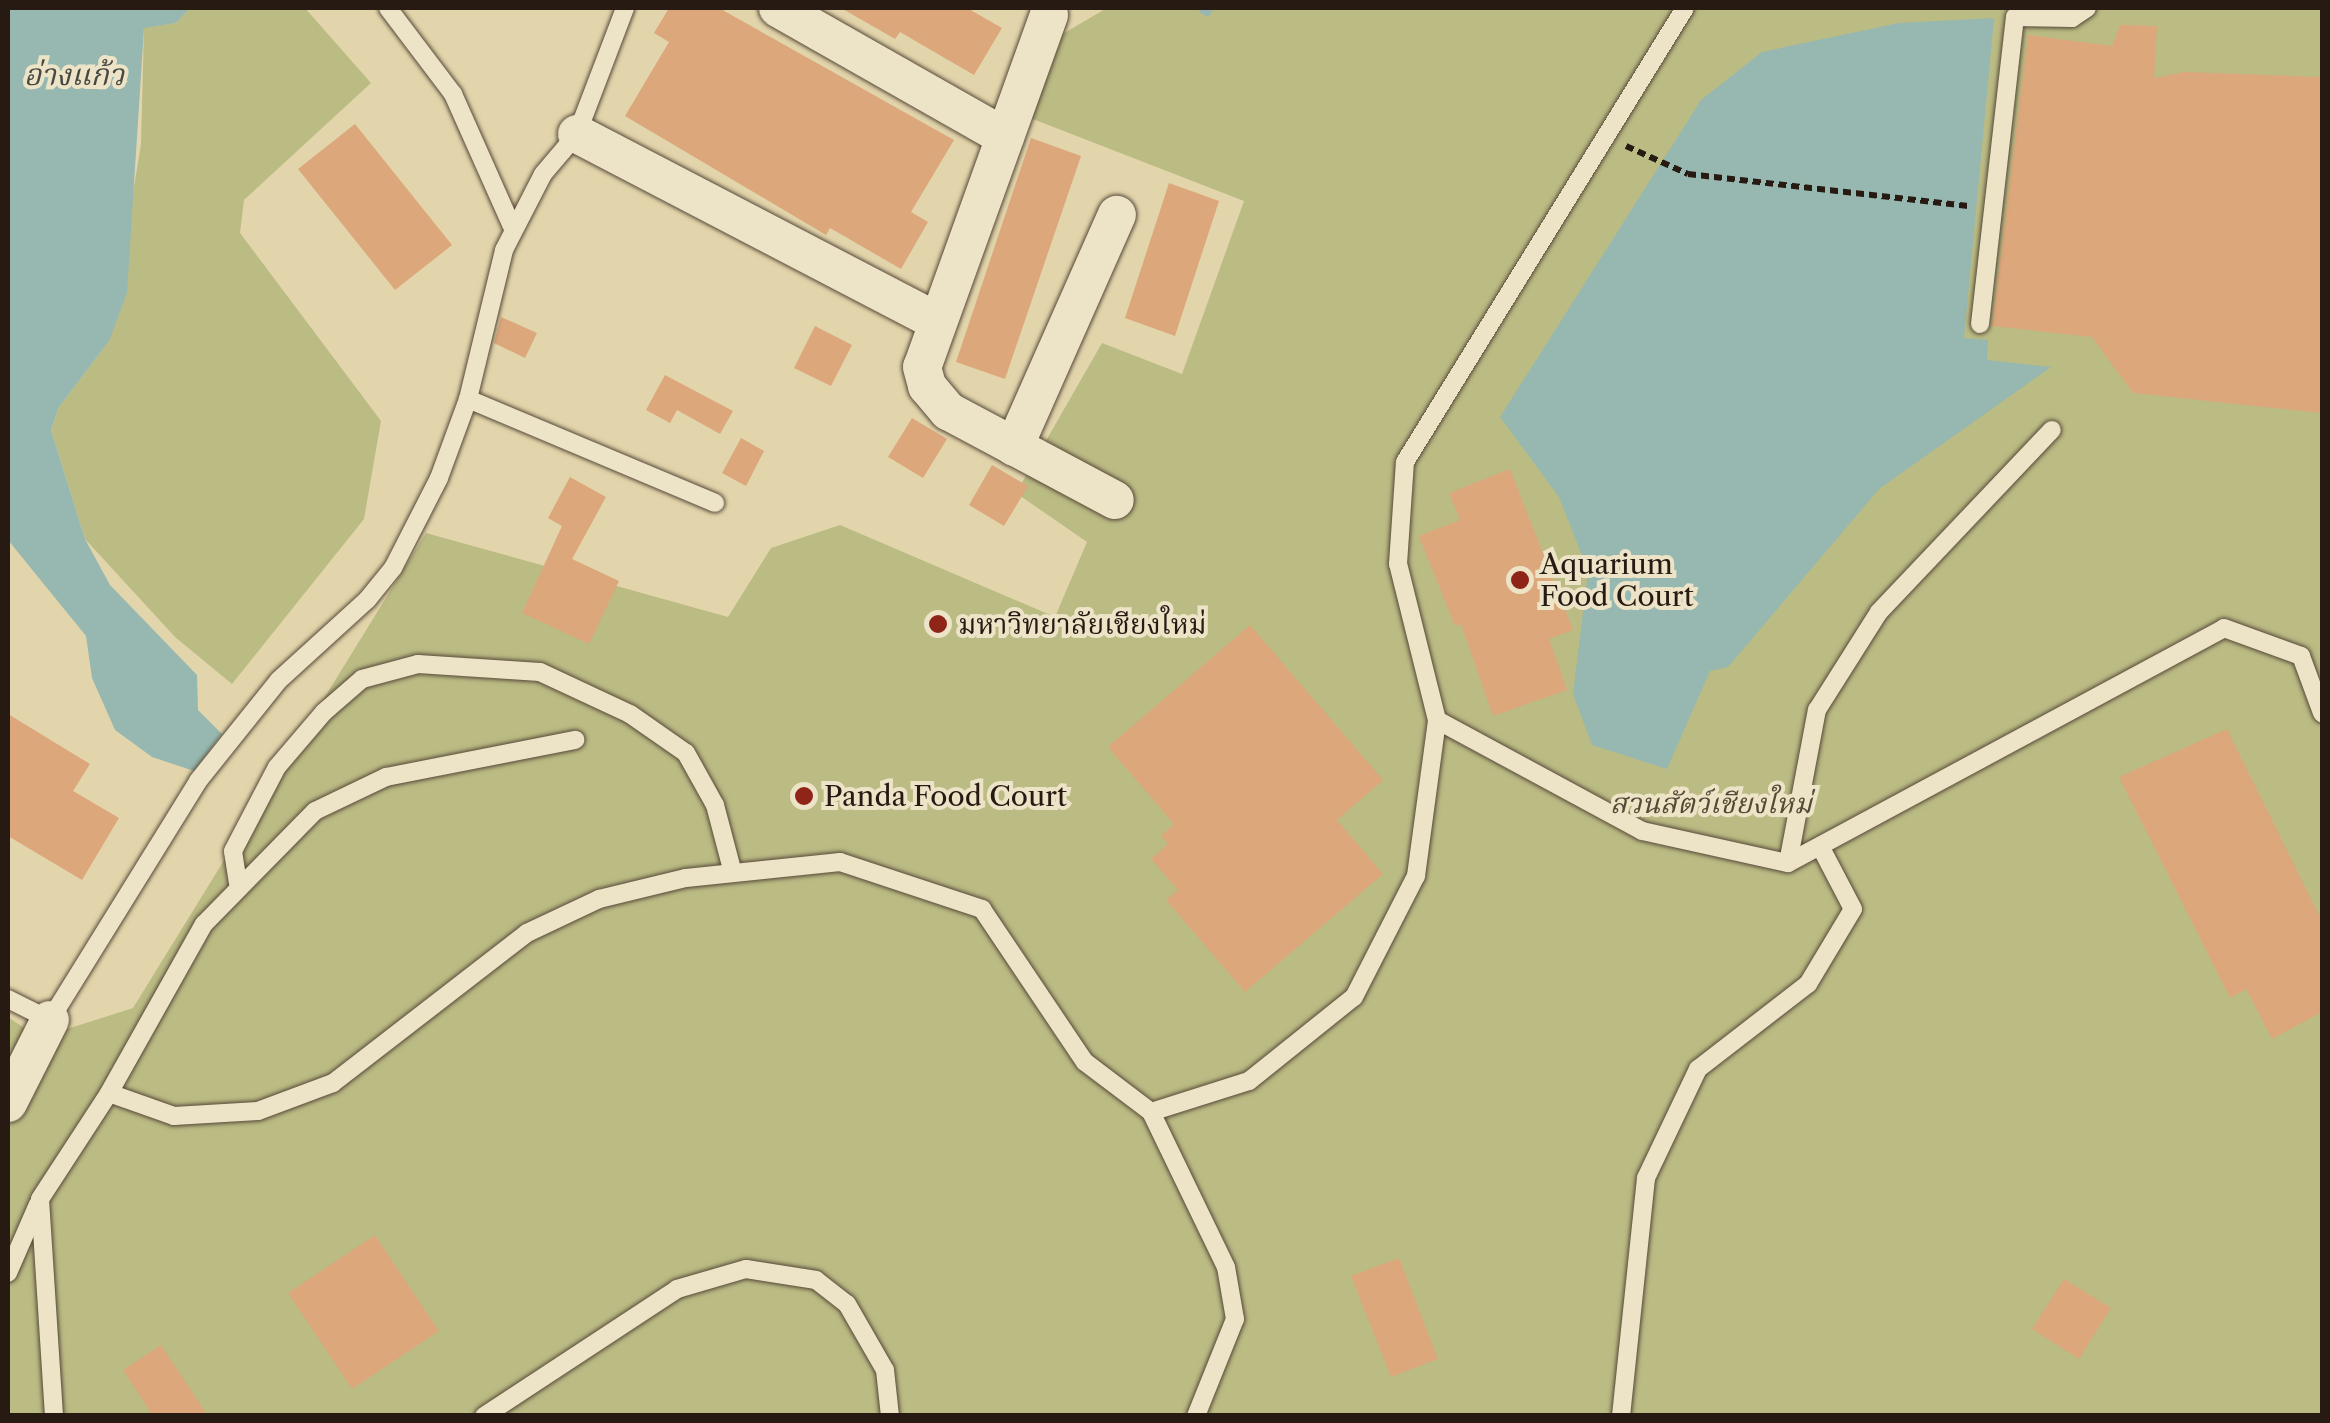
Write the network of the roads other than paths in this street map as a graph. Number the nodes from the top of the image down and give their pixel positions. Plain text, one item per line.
1 (388, 8) edge
2 (625, 8) edge
3 (778, 8) edge
4 (1686, 8) edge
5 (2087, 8) edge
6 (1048, 11) edge
7 (578, 134) junction
8 (1004, 137) junction
9 (1118, 215) dead end
10 (513, 229) junction
11 (936, 321) junction
12 (1980, 324) dead end
13 (468, 400) junction
14 (2052, 430) dead end
15 (1014, 447) junction
16 (1115, 500) dead end
17 (715, 503) dead end
18 (2322, 712) edge
19 (1437, 720) junction
20 (575, 740) dead end
21 (1820, 846) junction
22 (1788, 863) junction
23 (733, 874) junction
24 (238, 883) junction
25 (8, 999) edge
26 (50, 1020) junction
27 (109, 1093) junction
28 (8, 1103) edge
29 (1151, 1112) junction
30 (40, 1199) junction
31 (8, 1272) edge
32 (54, 1416) edge
33 (484, 1416) edge
34 (890, 1416) edge
35 (1196, 1416) edge
36 (1620, 1416) edge

1 - 10 lane
2 - 7 lane
3 - 8 street
4 - 19 lane
5 - 12 lane
6 - 8 street
7 - 10 lane
7 - 11 street
8 - 11 street
9 - 15 street
10 - 13 lane
11 - 15 street
13 - 17 lane
13 - 26 lane
14 - 22 lane
15 - 16 street
18 - 21 lane
19 - 22 lane
19 - 29 lane
20 - 24 lane
21 - 22 lane
21 - 36 lane
23 - 24 lane
23 - 27 lane
23 - 29 lane
24 - 27 lane
25 - 26 lane
26 - 28 street
27 - 30 lane
29 - 35 lane
30 - 31 lane
30 - 32 lane
33 - 34 lane

